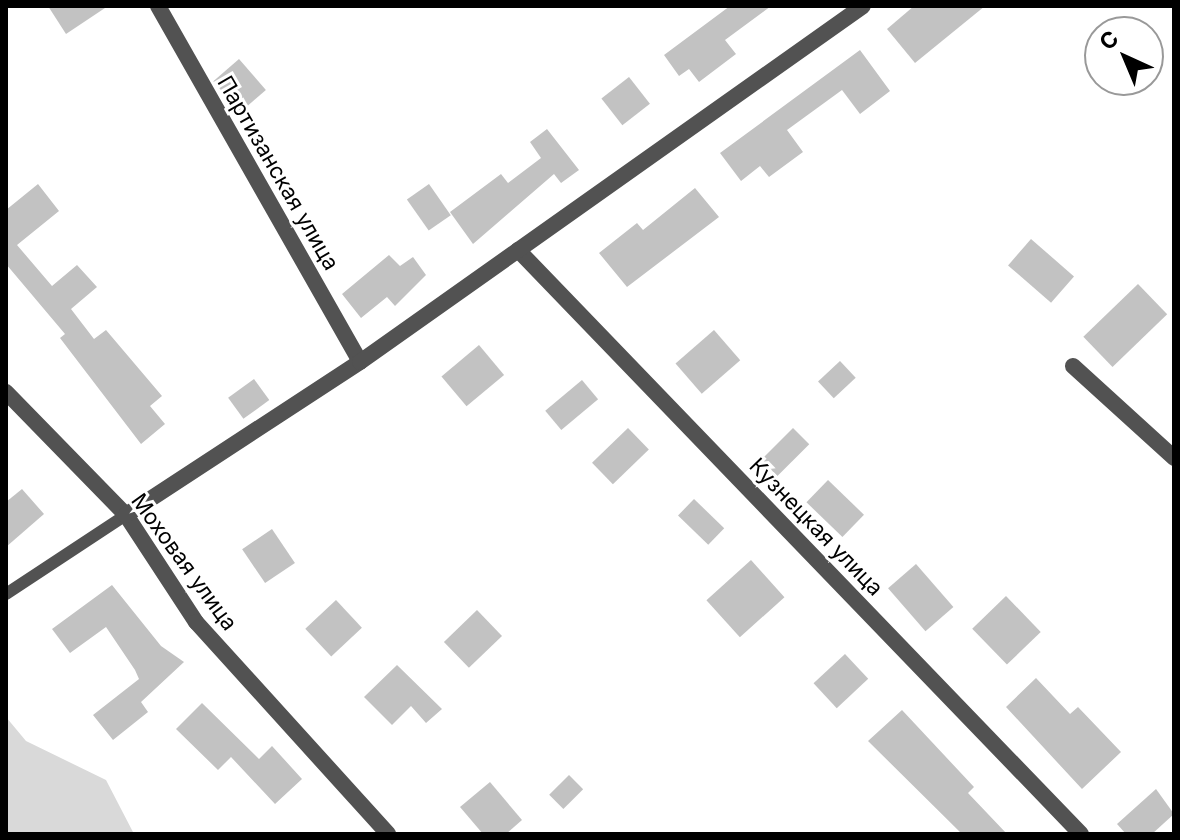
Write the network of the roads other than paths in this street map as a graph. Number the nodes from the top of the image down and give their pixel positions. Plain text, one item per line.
1 (158, 6) edge
2 (863, 6) edge
3 (518, 250) junction
4 (360, 362) junction
5 (1073, 366) dead end
6 (6, 392) edge
7 (1174, 458) edge
8 (126, 515) junction
9 (6, 594) edge
10 (388, 834) edge
11 (1081, 834) edge

1 - 4 street, Партизанская улица
2 - 3 street
3 - 4 street
3 - 11 street, Кузнецкая улица
4 - 8 street
5 - 7 street
6 - 8 street, Моховая улица
8 - 9 lane
8 - 10 street, Моховая улица

